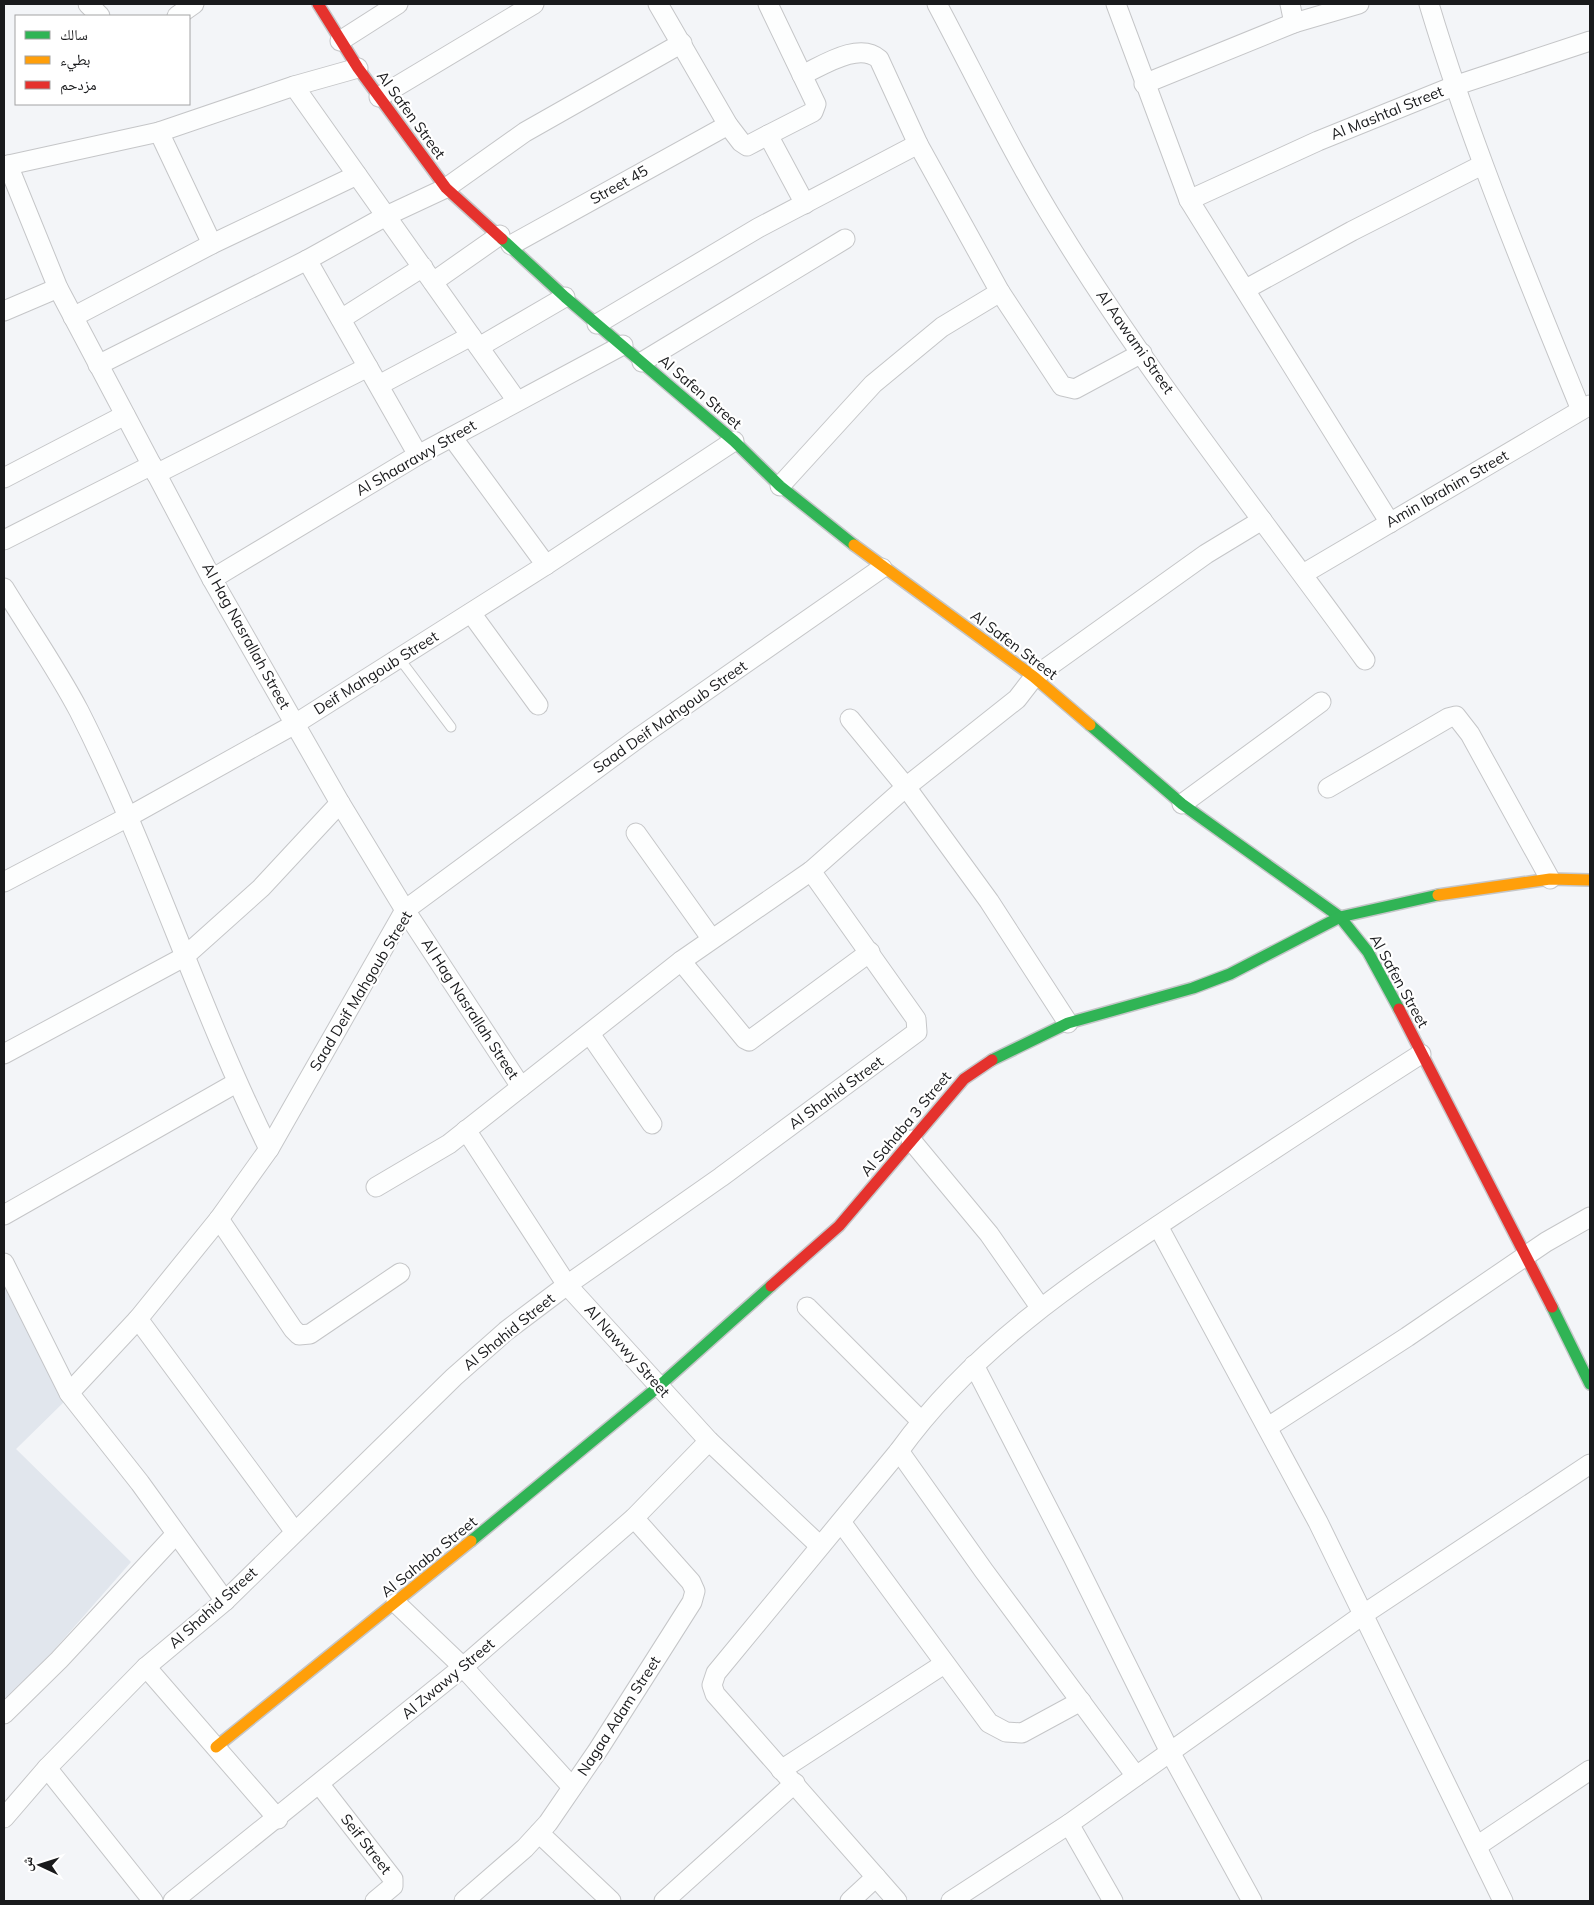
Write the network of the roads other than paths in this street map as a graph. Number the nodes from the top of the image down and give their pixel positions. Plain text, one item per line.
1 (88, 4) edge
2 (194, 4) edge
3 (318, 4) edge
4 (398, 4) edge
5 (534, 4) edge
6 (658, 4) edge
7 (768, 4) edge
8 (937, 4) edge
9 (1116, 4) edge
10 (1290, 4) edge
11 (1359, 4) edge
12 (1429, 4) edge
13 (99, 15) edge
14 (178, 15) edge
15 (1294, 23) junction
16 (1590, 40) edge
17 (340, 41) junction
18 (682, 43) junction
19 (358, 68) junction
20 (802, 75) junction
21 (1144, 84) junction
22 (294, 86) junction
23 (1454, 86) junction
24 (379, 97) junction
25 (728, 125) junction
26 (159, 132) junction
27 (768, 135) junction
28 (918, 144) junction
29 (1482, 165) junction
30 (6, 166) edge
31 (357, 175) junction
32 (446, 188) junction
33 (1189, 200) junction
34 (805, 204) junction
35 (386, 216) junction
36 (845, 239) dead end
37 (505, 240) junction
38 (212, 244) junction
39 (307, 260) junction
40 (428, 275) junction
41 (58, 288) junction
42 (1246, 289) junction
43 (1000, 292) junction
44 (565, 297) junction
45 (4, 311) edge
46 (73, 317) junction
47 (340, 319) junction
48 (597, 324) junction
49 (475, 341) junction
50 (623, 346) junction
51 (1142, 353) junction
52 (642, 362) junction
53 (98, 364) junction
54 (368, 367) junction
55 (379, 385) junction
56 (517, 401) junction
57 (1585, 408) edge
58 (125, 415) junction
59 (452, 437) junction
60 (734, 441) junction
61 (418, 455) junction
62 (154, 469) junction
63 (5, 474) edge
64 (780, 486) junction
65 (1262, 520) junction
66 (1390, 523) junction
67 (4, 540) edge
68 (546, 566) junction
69 (882, 568) junction
70 (1303, 574) junction
71 (212, 578) junction
72 (7, 601) edge
73 (471, 613) junction
74 (399, 658) junction
75 (1365, 660) dead end
76 (1034, 677) junction
77 (1321, 702) dead end
78 (538, 705) dead end
79 (850, 719) dead end
80 (295, 724) junction
81 (451, 727) dead end
82 (906, 787) junction
83 (1328, 788) dead end
84 (340, 803) junction
85 (1182, 804) junction
86 (128, 817) junction
87 (636, 833) dead end
88 (811, 871) junction
89 (1550, 879) junction
90 (1590, 880) edge
91 (4, 882) edge
92 (405, 910) junction
93 (1340, 917) junction
94 (712, 938) junction
95 (870, 952) junction
96 (184, 957) junction
97 (681, 961) junction
98 (1068, 1023) junction
99 (590, 1034) junction
100 (4, 1054) edge
101 (1421, 1054) junction
102 (236, 1083) junction
103 (521, 1087) junction
104 (652, 1124) dead end
105 (466, 1130) junction
106 (912, 1140) junction
107 (268, 1149) junction
108 (376, 1187) dead end
109 (4, 1215) edge
110 (1590, 1217) edge
111 (219, 1219) junction
112 (1158, 1226) junction
113 (1527, 1254) junction
114 (4, 1263) edge
115 (400, 1273) dead end
116 (567, 1284) junction
117 (807, 1307) dead end
118 (1040, 1307) junction
119 (138, 1319) junction
120 (974, 1365) junction
121 (1590, 1384) edge
122 (658, 1387) junction
123 (69, 1393) junction
124 (921, 1421) junction
125 (1268, 1427) junction
126 (710, 1441) junction
127 (899, 1451) junction
128 (1590, 1464) edge
129 (634, 1518) junction
130 (841, 1522) junction
131 (295, 1532) junction
132 (176, 1534) junction
133 (820, 1546) junction
134 (225, 1601) junction
135 (396, 1603) junction
136 (1364, 1614) junction
137 (944, 1664) junction
138 (146, 1667) junction
139 (464, 1668) junction
140 (1081, 1701) junction
141 (4, 1714) edge
142 (216, 1747) junction
143 (1170, 1752) junction
144 (47, 1768) junction
145 (781, 1770) junction
146 (1590, 1770) edge
147 (1136, 1776) junction
148 (795, 1784) junction
149 (320, 1785) junction
150 (572, 1787) junction
151 (4, 1818) edge
152 (278, 1819) junction
153 (1069, 1824) junction
154 (539, 1833) junction
155 (1476, 1846) junction
156 (876, 1878) junction
157 (471, 1899) edge
158 (153, 1901) edge
159 (173, 1901) edge
160 (375, 1901) edge
161 (610, 1901) edge
162 (664, 1901) edge
163 (850, 1901) edge
164 (897, 1901) edge
165 (951, 1901) edge
166 (1113, 1901) edge
167 (1252, 1901) edge
168 (1503, 1901) edge

1 - 13 street
2 - 14 street
3 - 17 street, Al Safen Street
4 - 17 street
5 - 24 street
6 - 18 street
7 - 20 street
8 - 51 street, Al Aawami Street
9 - 21 street
10 - 15 street
11 - 15 street
12 - 23 street
15 - 21 street
16 - 23 street, Al Mashtal Street
17 - 19 street, Al Safen Street
18 - 25 street
18 - 32 street
19 - 22 street
19 - 24 street, Al Safen Street
20 - 27 street
20 - 28 street
21 - 33 street
22 - 26 street
22 - 31 street
23 - 29 street
23 - 33 street, Al Mashtal Street
24 - 32 street, Al Safen Street
25 - 27 street
25 - 37 street, Street 45
26 - 30 street
26 - 38 street
27 - 34 street
28 - 34 street
28 - 43 street
29 - 42 street
29 - 57 street
30 - 41 street, Al Hag Nasrallah Street
31 - 35 street
31 - 38 street
32 - 35 street
32 - 37 street, Al Safen Street
33 - 42 street
34 - 48 street
35 - 39 street
35 - 40 street
36 - 52 street
37 - 40 street, Street 45
37 - 44 street, Al Safen Street
38 - 46 street
39 - 47 street
39 - 53 street
40 - 47 street, Street 45
40 - 49 street
41 - 45 street
41 - 46 street, Al Hag Nasrallah Street
42 - 66 street
43 - 51 street
43 - 64 street
44 - 48 street, Al Safen Street
44 - 49 street
46 - 53 street, Al Hag Nasrallah Street
47 - 54 street
48 - 50 street, Al Safen Street
49 - 55 street
49 - 56 street
50 - 52 street, Al Safen Street
50 - 56 street, Al Shaarawy Street
51 - 65 street, Al Aawami Street
52 - 60 street, Al Safen Street
53 - 58 street, Al Hag Nasrallah Street
54 - 55 street
54 - 62 street
55 - 61 street
56 - 59 street, Al Shaarawy Street
57 - 66 street, Amin Ibrahim Street
58 - 62 street, Al Hag Nasrallah Street
58 - 63 street
59 - 61 street, Al Shaarawy Street
59 - 68 street
60 - 64 street, Al Safen Street
60 - 68 street, Deif Mahgoub Street
61 - 71 street, Al Shaarawy Street
62 - 67 street
62 - 71 street, Al Hag Nasrallah Street
64 - 69 street, Al Safen Street
65 - 70 street, Al Aawami Street
65 - 76 street
66 - 70 street, Amin Ibrahim Street
68 - 73 street, Deif Mahgoub Street
69 - 76 street, Al Safen Street
69 - 92 street, Saad Deif Mahgoub Street
70 - 75 street, Al Aawami Street
71 - 80 street, Al Hag Nasrallah Street
72 - 86 street
73 - 74 street, Deif Mahgoub Street
73 - 78 street
74 - 80 street, Deif Mahgoub Street
74 - 81 lane
76 - 82 street
76 - 85 street, Al Safen Street
77 - 85 street
79 - 82 street
80 - 84 street, Al Hag Nasrallah Street
80 - 86 street, Deif Mahgoub Street
82 - 88 street
82 - 98 street
83 - 89 street
84 - 92 street, Al Hag Nasrallah Street
84 - 96 street
85 - 93 street, Al Safen Street
86 - 91 street, Deif Mahgoub Street
86 - 96 street
87 - 94 street
88 - 94 street
88 - 95 street, Al Shahid Street
89 - 90 street, Al Sahaba 3 Street
89 - 93 street, Al Sahaba 3 Street
92 - 103 street, Al Hag Nasrallah Street
92 - 107 street, Saad Deif Mahgoub Street
93 - 98 street, Al Sahaba 3 Street
93 - 101 street, Al Safen Street
94 - 97 street
95 - 97 street
95 - 116 street, Al Shahid Street
96 - 100 street
96 - 102 street
97 - 99 street
98 - 106 street, Al Sahaba 3 Street
99 - 103 street
99 - 104 street
101 - 112 street
101 - 113 street, Al Safen Street
102 - 107 street
102 - 109 street
103 - 105 street
105 - 108 street
105 - 116 street, Al Nawwy Street
106 - 118 street
106 - 122 street, Al Sahaba 3 Street
107 - 111 street, Saad Deif Mahgoub Street
110 - 113 street
111 - 115 street
111 - 119 street, Saad Deif Mahgoub Street
112 - 118 street
112 - 125 street
113 - 121 street, Al Safen Street
113 - 125 street
114 - 123 street
116 - 122 street, Al Nawwy Street
116 - 131 street, Al Shahid Street
117 - 124 street
118 - 120 street
119 - 123 street, Saad Deif Mahgoub Street
119 - 131 street
120 - 124 street
120 - 143 street
122 - 126 street, Al Nawwy Street
122 - 135 street, Al Sahaba Street
123 - 132 street
124 - 127 street
125 - 136 street
126 - 129 street, Al Zwawy Street
126 - 133 street, Al Nawwy Street
127 - 130 street
127 - 140 street
128 - 136 street
129 - 139 street, Al Zwawy Street
129 - 150 street, Nagaa Adam Street
130 - 133 street
130 - 137 street
131 - 134 street, Al Shahid Street
132 - 134 street
132 - 141 street
133 - 145 street
134 - 138 street, Al Shahid Street
135 - 139 street
135 - 142 street, Al Sahaba Street
136 - 143 street
136 - 155 street
137 - 140 street
137 - 145 street
138 - 142 street
138 - 144 street, Al Shahid Street
139 - 149 street, Al Zwawy Street
139 - 150 street
140 - 147 street
142 - 152 street
143 - 147 street
143 - 167 street
144 - 151 street, Al Shahid Street
144 - 158 street
145 - 148 street
146 - 155 street
147 - 153 street
148 - 156 street
148 - 162 street
149 - 152 street, Al Zwawy Street
149 - 160 street, Seif Street
150 - 154 street, Nagaa Adam Street
152 - 159 street, Al Zwawy Street
153 - 165 street
153 - 166 street
154 - 157 street, Nagaa Adam Street
154 - 161 street
155 - 168 street
156 - 163 street
156 - 164 street

